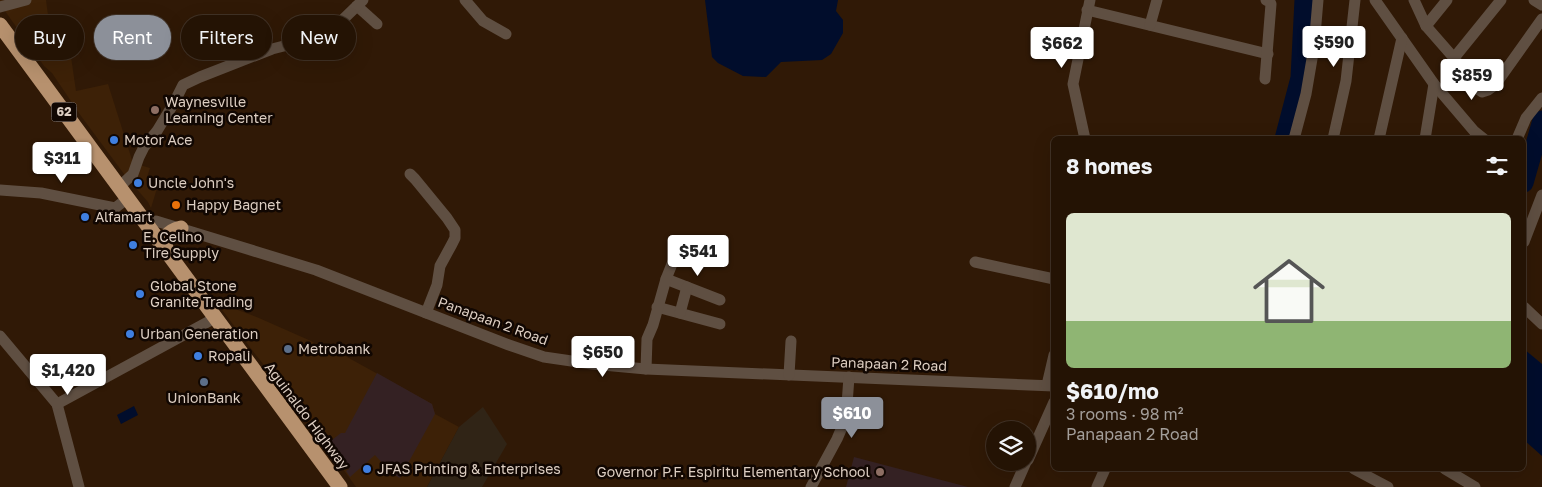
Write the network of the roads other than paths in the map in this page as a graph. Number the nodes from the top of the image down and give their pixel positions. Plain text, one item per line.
1 (26, 0) edge
2 (465, 0) edge
3 (1157, 0) edge
4 (1266, 0) edge
5 (1318, 0) edge
6 (1355, 0) edge
7 (1375, 0) edge
8 (1414, 0) edge
9 (1447, 0) edge
10 (1501, 0) edge
11 (1534, 0) edge
12 (360, 3) edge
13 (1088, 5) edge
14 (1542, 5) edge
15 (0, 7) edge
16 (1542, 19) edge
17 (377, 24) dead end
18 (1150, 25) junction
19 (0, 26) edge
20 (1426, 26) junction
21 (506, 34) dead end
22 (1402, 38) junction
23 (1268, 54) junction
24 (1454, 58) junction
25 (1265, 79) dead end
26 (1434, 84) junction
27 (1542, 98) edge
28 (1084, 136) edge
29 (1295, 136) edge
30 (1334, 136) edge
31 (1380, 136) edge
32 (1425, 136) edge
33 (1480, 136) edge
34 (1518, 136) edge
35 (410, 174) dead end
36 (0, 190) edge
37 (124, 192) junction
38 (1542, 195) edge
39 (148, 226) junction
40 (181, 228) junction
41 (1526, 237) edge
42 (166, 251) junction
43 (676, 254) dead end
44 (976, 262) dead end
45 (666, 279) junction
46 (1051, 279) edge
47 (687, 287) junction
48 (720, 300) dead end
49 (657, 307) junction
50 (1526, 309) edge
51 (426, 313) junction
52 (680, 313) junction
53 (215, 318) junction
54 (720, 324) dead end
55 (1542, 324) edge
56 (0, 336) edge
57 (791, 341) dead end
58 (646, 369) junction
59 (789, 375) junction
60 (848, 377) junction
61 (1050, 385) edge
62 (57, 404) junction
63 (1051, 409) edge
64 (1036, 441) edge
65 (1022, 471) edge
66 (1104, 471) edge
67 (1358, 471) edge
68 (1380, 471) edge
69 (1448, 471) edge
70 (1374, 479) junction
71 (79, 487) edge
72 (340, 487) edge
73 (811, 487) edge
74 (1015, 487) edge
75 (1097, 487) edge
76 (1388, 487) edge
77 (1475, 487) edge

1 - 15 street
2 - 21 street
3 - 18 street
4 - 23 street
5 - 29 street
6 - 30 street
7 - 22 street
8 - 20 street
9 - 20 street
10 - 24 street
11 - 14 street
12 - 17 street
12 - 37 street
13 - 18 street
13 - 28 street
16 - 24 street
18 - 23 street
19 - 37 highway, Aguinaldo Highway / 62
20 - 24 street
22 - 26 street
22 - 31 street
23 - 25 street
26 - 32 street
26 - 33 street
27 - 34 street
35 - 51 street
36 - 37 street
37 - 39 highway, Aguinaldo Highway / 62
38 - 41 street
39 - 40 street, Panapaan 2 Road
39 - 42 highway, Aguinaldo Highway / 62
40 - 42 highway
40 - 51 street, Panapaan 2 Road
42 - 53 highway, Aguinaldo Highway / 62
43 - 45 street
44 - 46 street
45 - 47 street
45 - 49 street
47 - 48 street
47 - 52 street
49 - 52 street
49 - 58 street
50 - 55 street
51 - 58 street, Panapaan 2 Road
52 - 54 street
53 - 62 street
53 - 72 highway, Aguinaldo Highway / 62
56 - 62 street
57 - 59 street
58 - 59 street, Panapaan 2 Road
59 - 60 street, Panapaan 2 Road
60 - 61 street, Panapaan 2 Road
60 - 73 street
62 - 71 street
63 - 64 street
65 - 74 street
66 - 75 street
67 - 70 street
68 - 70 street
69 - 77 street
70 - 76 street

